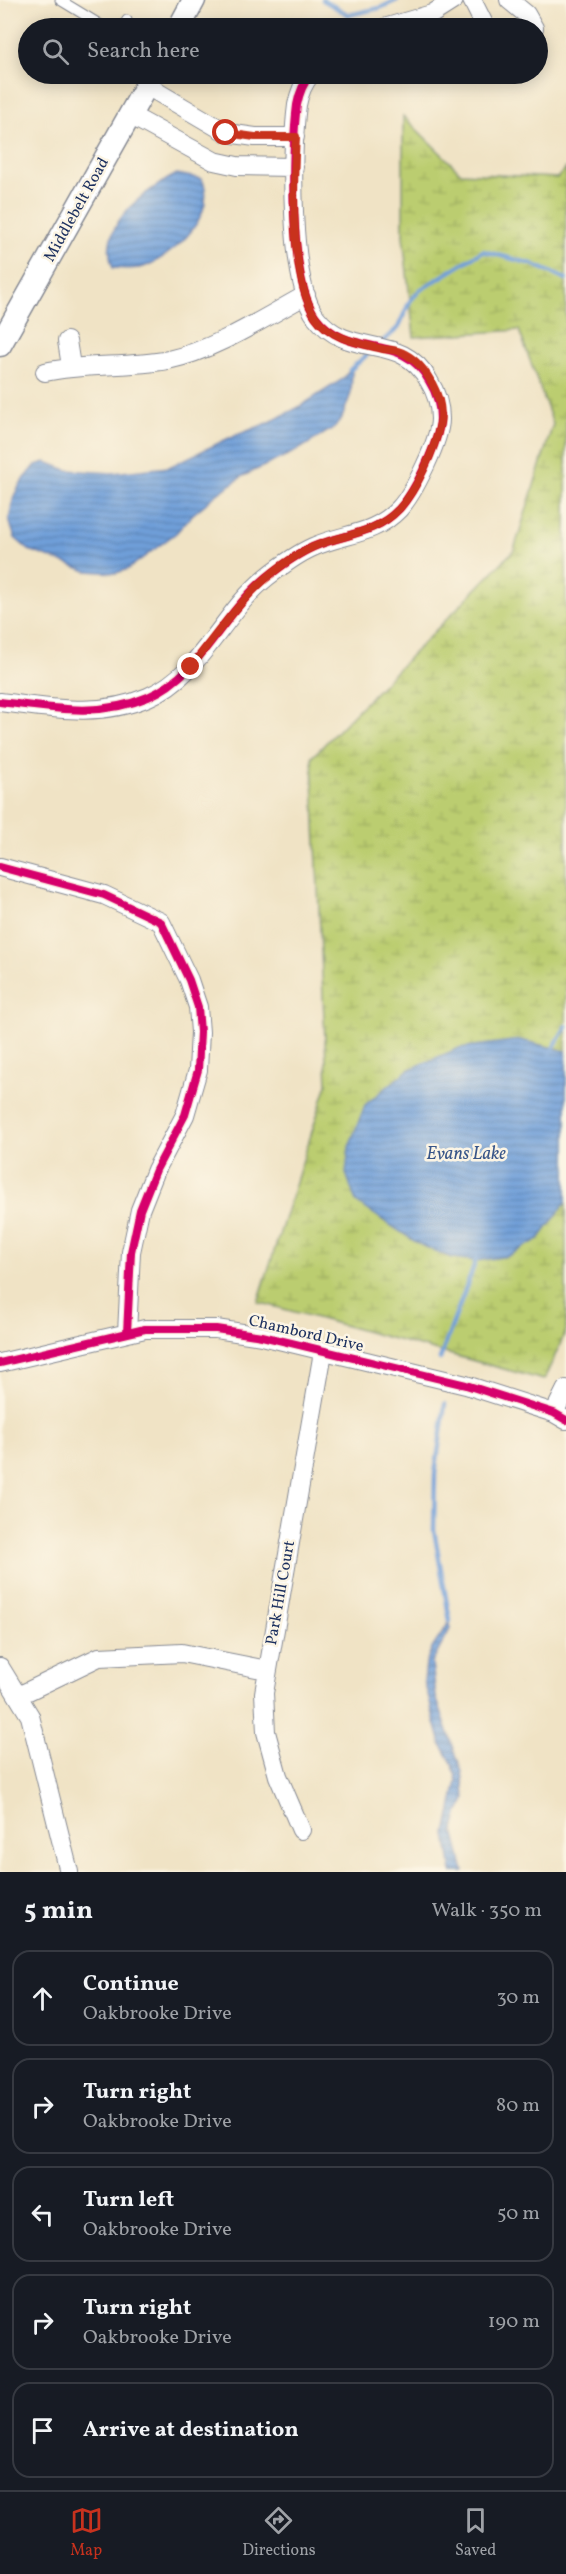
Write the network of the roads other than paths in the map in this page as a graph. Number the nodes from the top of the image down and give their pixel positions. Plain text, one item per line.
1 (60, 0) edge
2 (195, 0) edge
3 (454, 0) edge
4 (472, 0) edge
5 (509, 0) edge
6 (90, 18) edge
7 (184, 18) edge
8 (418, 18) edge
9 (481, 18) edge
10 (528, 18) edge
11 (148, 84) edge
12 (156, 84) edge
13 (304, 84) edge
14 (130, 115) junction
15 (296, 137) junction
16 (294, 167) junction
17 (306, 295) junction
18 (67, 341) dead end
19 (0, 345) edge
20 (71, 366) junction
21 (45, 372) dead end
22 (0, 702) edge
23 (0, 867) edge
24 (127, 1333) junction
25 (323, 1352) junction
26 (0, 1363) edge
27 (566, 1389) edge
28 (560, 1417) edge
29 (0, 1667) edge
30 (267, 1670) junction
31 (18, 1696) junction
32 (301, 1830) dead end
33 (69, 1872) edge

1 - 6 lane
2 - 7 street
3 - 8 street
4 - 9 street
5 - 10 street
11 - 14 street, Middlebelt Road
12 - 15 street
13 - 15 street
14 - 16 street
14 - 19 street, Middlebelt Road
15 - 16 street
16 - 17 street
17 - 20 street
17 - 22 street
18 - 20 street
20 - 21 street
23 - 24 street
24 - 25 street, Chambord Drive
24 - 26 street, Chambord Drive
25 - 28 street, Chambord Drive
25 - 30 street, Park Hill Court
27 - 28 street
29 - 31 street
30 - 31 street
30 - 32 street, Park Hill Court
31 - 33 street

